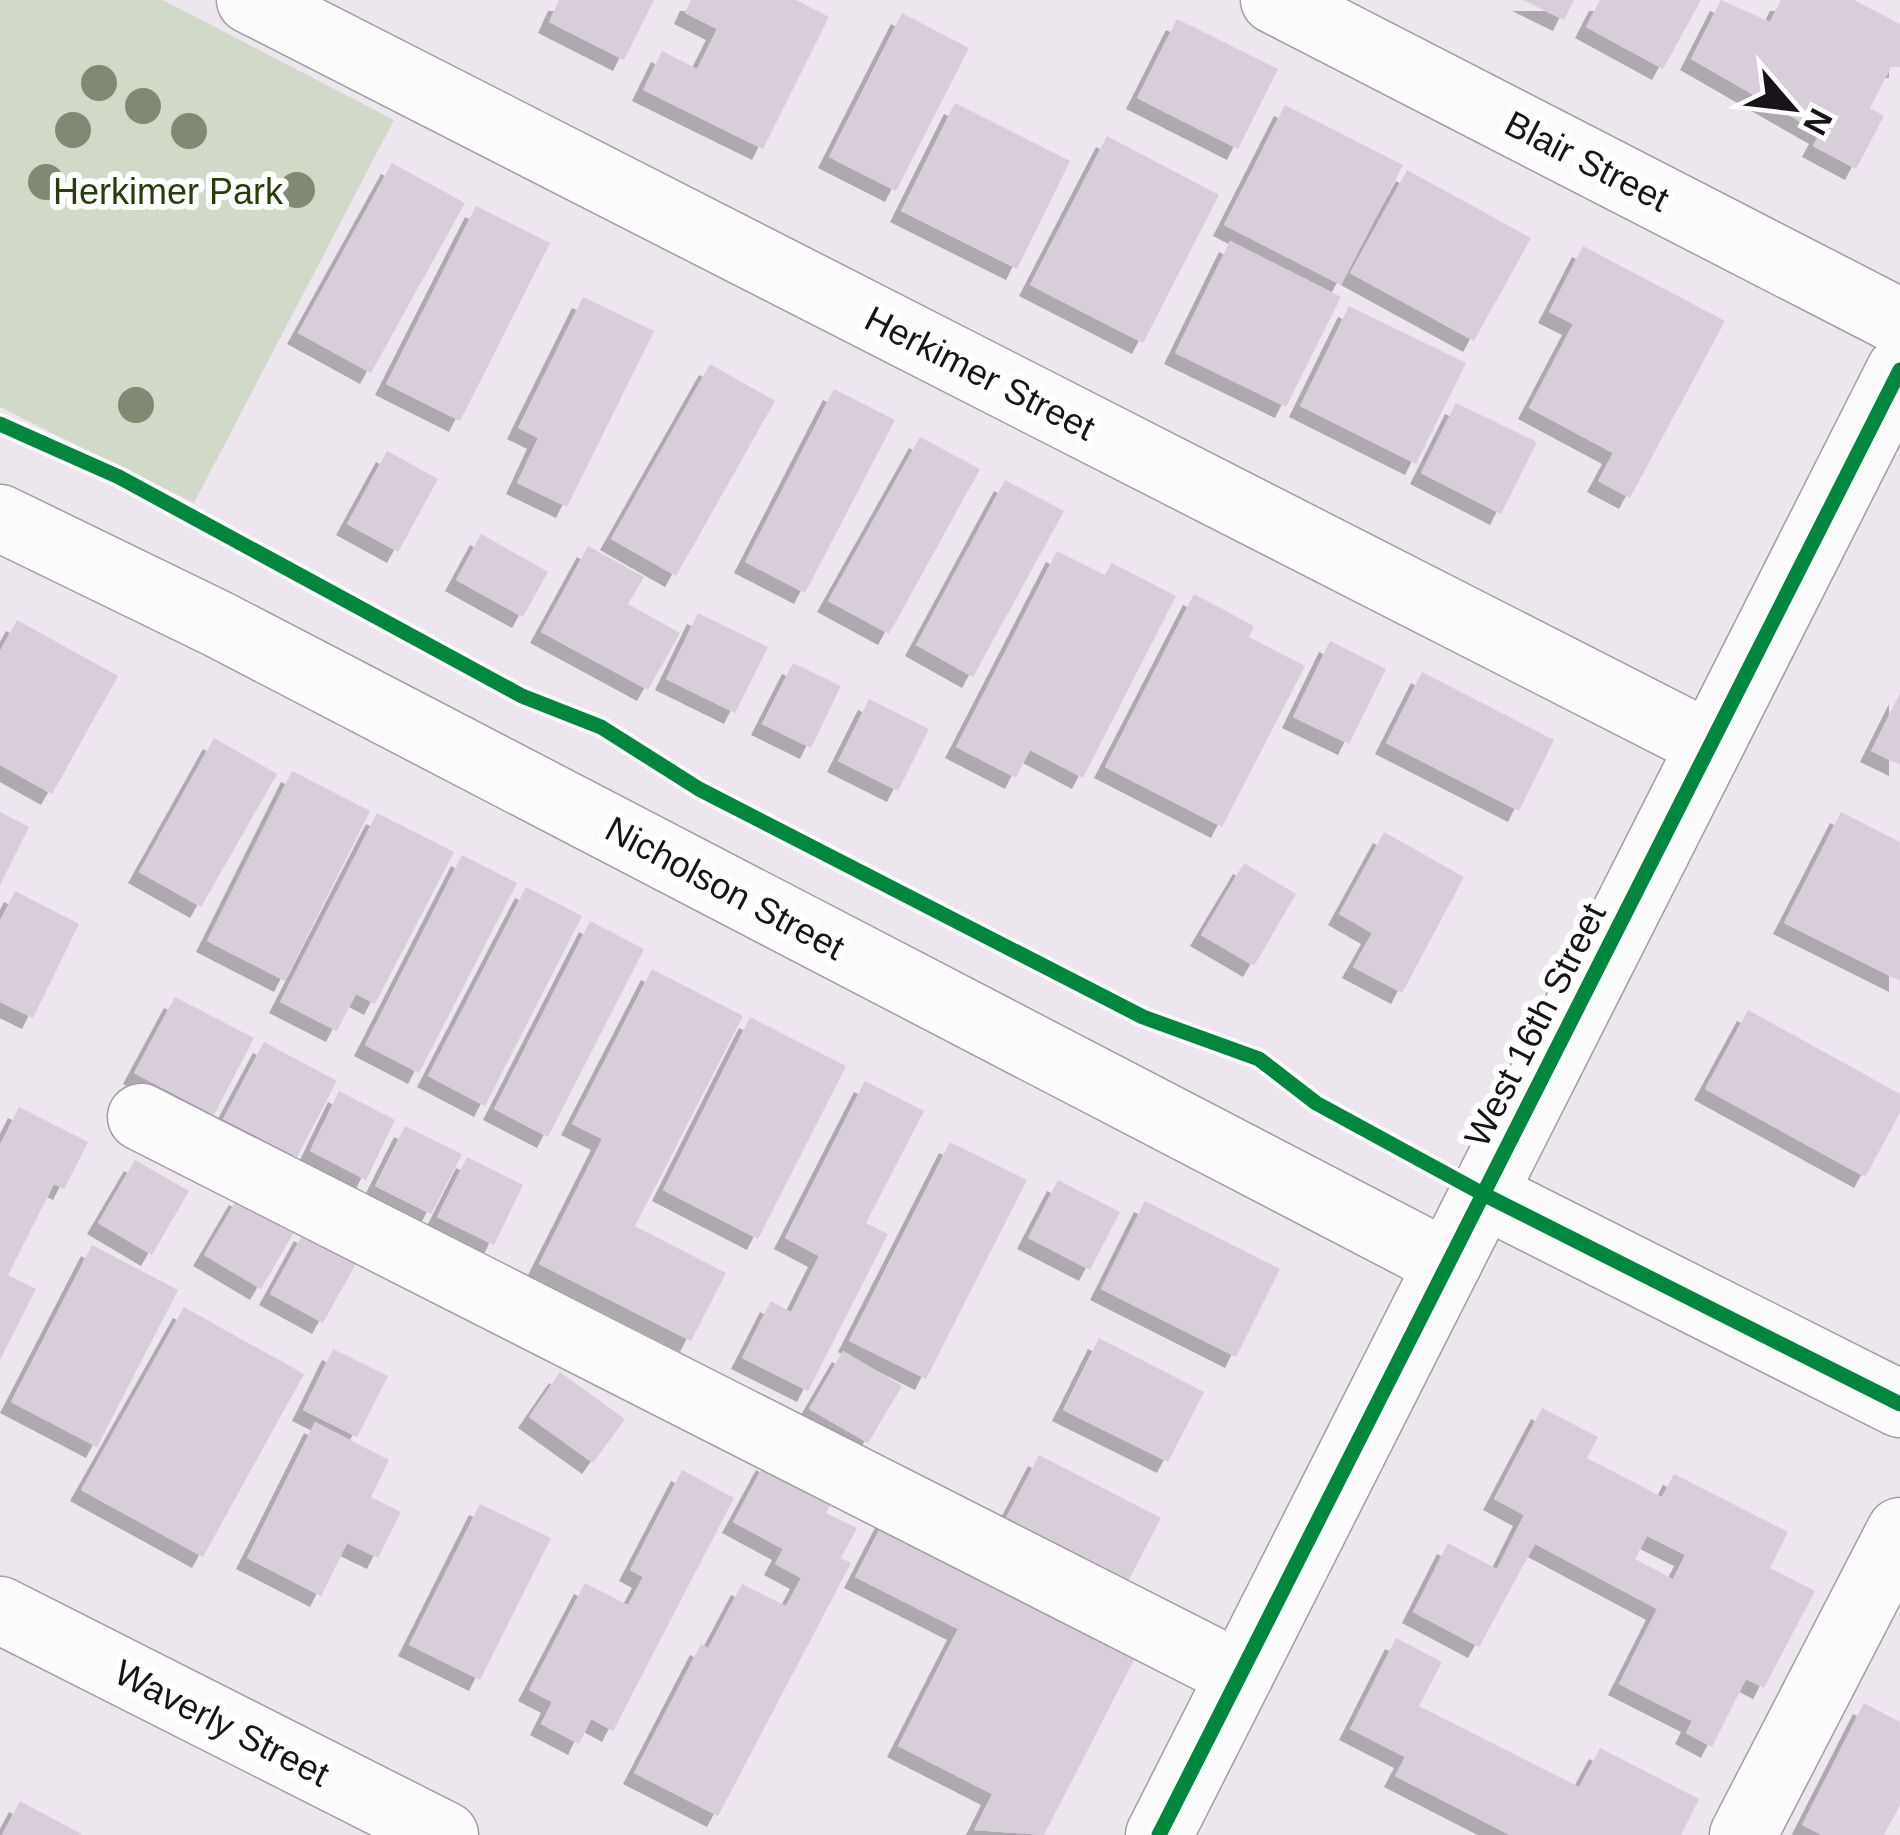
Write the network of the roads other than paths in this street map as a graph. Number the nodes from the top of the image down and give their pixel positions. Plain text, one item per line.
1 (250, 0) edge
2 (1274, 0) edge
3 (1900, 322) edge
4 (1900, 370) edge
5 (0, 518) edge
6 (1710, 745) junction
7 (141, 1117) dead end
8 (1483, 1195) junction
9 (1448, 1264) junction
10 (1900, 1404) edge
11 (1900, 1531) edge
12 (0, 1610) edge
13 (1240, 1675) junction
14 (445, 1835) edge
15 (1159, 1835) edge
16 (1743, 1835) edge

1 - 6 street, Herkimer Street
2 - 3 street, Blair Street
4 - 6 street, West 16th Street
5 - 9 street, Nicholson Street
6 - 8 street, West 16th Street
7 - 13 street
8 - 9 street, West 16th Street
8 - 10 street
9 - 13 street, West 16th Street
11 - 16 street
12 - 14 street, Waverly Street
13 - 15 street, West 16th Street

